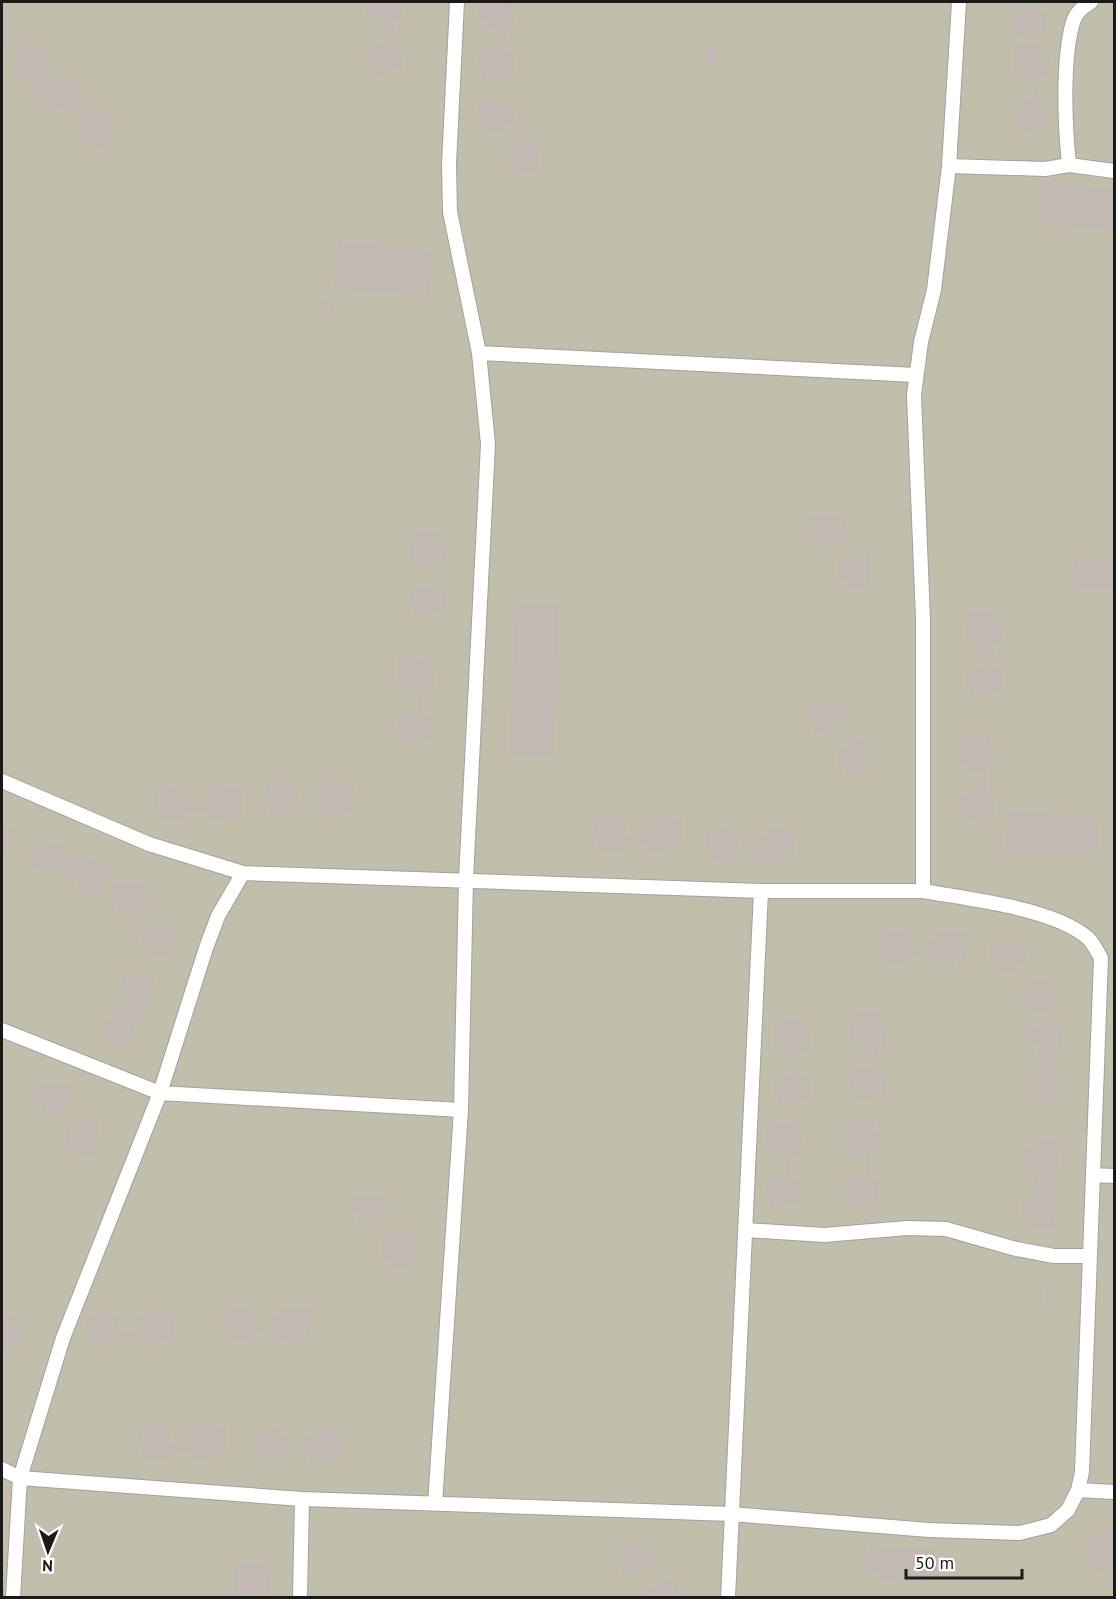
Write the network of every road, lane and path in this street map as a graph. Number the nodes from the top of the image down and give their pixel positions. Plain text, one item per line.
1 (457, 2) edge
2 (959, 2) edge
3 (1091, 2) edge
4 (1069, 165) junction
5 (949, 166) junction
6 (1114, 171) edge
7 (479, 353) junction
8 (916, 375) junction
9 (2, 781) edge
10 (243, 873) junction
11 (466, 879) junction
12 (761, 891) junction
13 (923, 891) junction
14 (1108, 958) edge
15 (2, 1030) edge
16 (160, 1093) junction
17 (462, 1110) junction
18 (1094, 1175) junction
19 (1114, 1176) edge
20 (746, 1230) junction
21 (1089, 1256) junction
22 (2, 1469) edge
23 (20, 1479) junction
24 (1078, 1490) junction
25 (1114, 1492) edge
26 (302, 1499) junction
27 (435, 1504) junction
28 (731, 1514) junction
29 (13, 1598) edge
30 (300, 1598) edge
31 (728, 1598) edge

1 - 7 street
2 - 5 street
3 - 4 street
4 - 5 street
4 - 6 street
5 - 8 street
7 - 8 street
7 - 11 street
8 - 13 street
9 - 10 street
10 - 11 street
10 - 16 street
11 - 12 street
11 - 17 street
12 - 13 street
12 - 20 street
13 - 14 street
14 - 18 street
15 - 16 street
16 - 17 street
16 - 23 street
17 - 27 street
18 - 19 street
18 - 21 street
20 - 21 street
20 - 28 street
21 - 24 street
22 - 23 street
23 - 26 street
23 - 29 street
24 - 25 street
24 - 28 street
26 - 27 street
26 - 30 street
27 - 28 street
28 - 31 street

